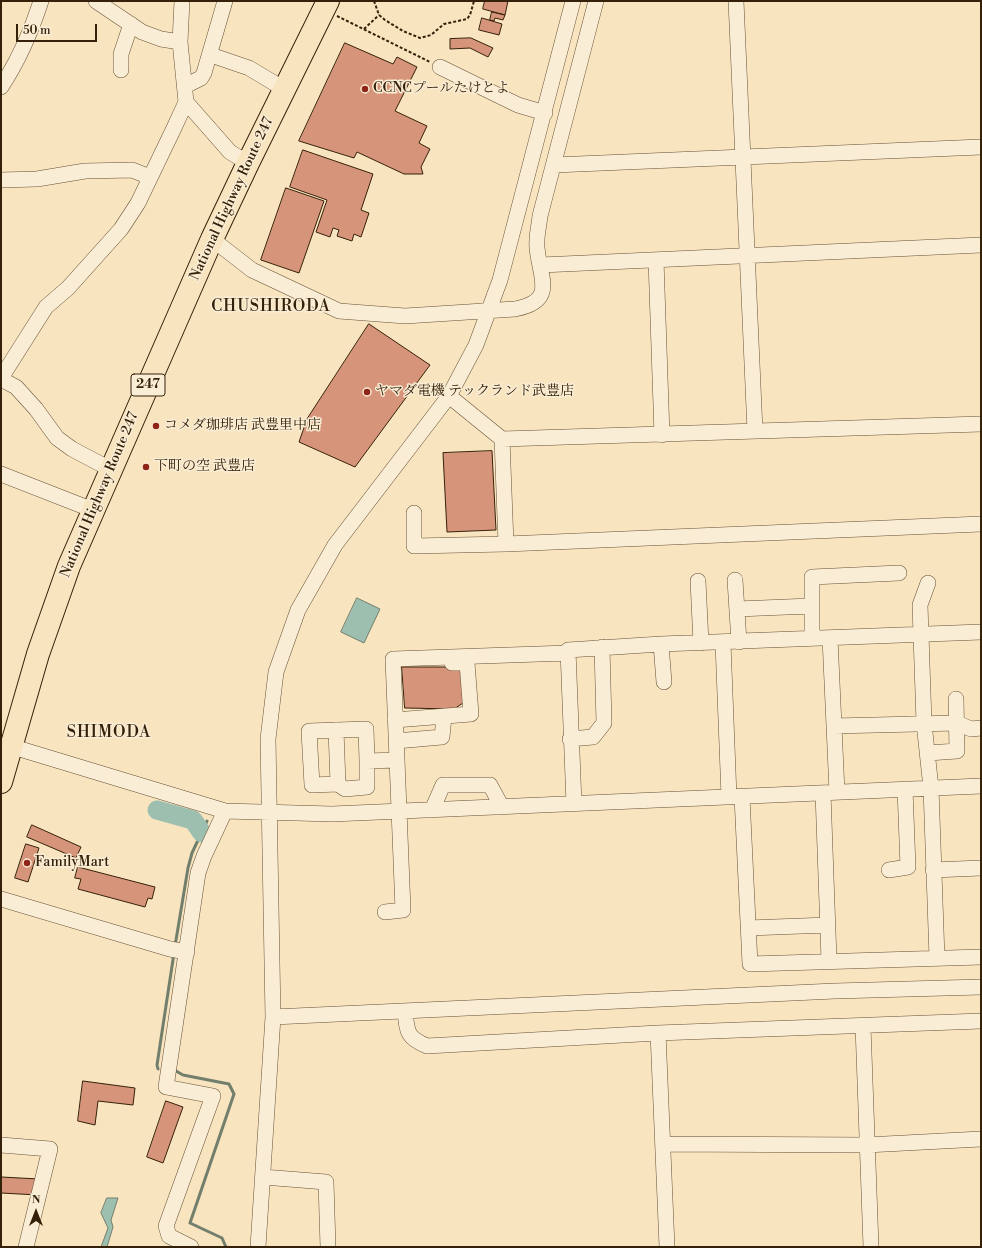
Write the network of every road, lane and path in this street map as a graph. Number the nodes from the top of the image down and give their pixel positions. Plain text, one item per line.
1 (41, 1) edge
2 (96, 1) edge
3 (182, 1) edge
4 (225, 1) edge
5 (374, 1) edge
6 (474, 1) edge
7 (573, 1) edge
8 (596, 1) edge
9 (736, 1) edge
10 (326, 5) edge
11 (379, 15) junction
12 (131, 24) junction
13 (364, 29) junction
14 (180, 42) junction
15 (211, 55) junction
16 (440, 67) joint
17 (121, 70) dead end
18 (184, 86) junction
19 (1, 87) edge
20 (284, 89) junction
21 (186, 102) junction
22 (545, 112) junction
23 (981, 147) edge
24 (743, 157) junction
25 (248, 162) junction
26 (554, 165) junction
27 (150, 177) junction
28 (1, 180) edge
29 (212, 240) junction
30 (981, 245) edge
31 (981, 249) edge
32 (748, 256) junction
33 (656, 260) junction
34 (540, 265) junction
35 (490, 310) junction
36 (1, 378) edge
37 (448, 396) junction
38 (981, 424) edge
39 (755, 432) junction
40 (662, 435) junction
41 (502, 439) junction
42 (110, 469) junction
43 (1, 474) edge
44 (93, 510) junction
45 (414, 513) dead end
46 (981, 524) edge
47 (506, 544) junction
48 (899, 573) dead end
49 (735, 580) dead end
50 (698, 581) dead end
51 (928, 583) dead end
52 (811, 606) junction
53 (737, 609) junction
54 (981, 632) edge
55 (921, 635) junction
56 (812, 638) junction
57 (830, 638) junction
58 (723, 642) junction
59 (739, 642) junction
60 (701, 643) junction
61 (661, 644) junction
62 (602, 647) junction
63 (568, 653) junction
64 (393, 661) junction
65 (664, 682) dead end
66 (956, 700) dead end
67 (444, 717) junction
68 (395, 720) junction
69 (924, 723) junction
70 (957, 723) junction
71 (834, 726) junction
72 (981, 728) edge
73 (336, 730) junction
74 (570, 739) junction
75 (396, 741) junction
76 (10, 746) junction
77 (928, 753) junction
78 (397, 760) junction
79 (367, 761) junction
80 (1, 782) edge
81 (338, 784) junction
82 (981, 786) edge
83 (931, 788) junction
84 (905, 789) junction
85 (830, 792) junction
86 (736, 797) junction
87 (574, 804) junction
88 (502, 807) junction
89 (432, 810) junction
90 (225, 811) junction
91 (399, 811) junction
92 (269, 813) junction
93 (981, 868) edge
94 (889, 870) dead end
95 (933, 870) junction
96 (1, 899) edge
97 (385, 912) dead end
98 (828, 926) junction
99 (748, 928) junction
100 (179, 950) junction
101 (981, 957) edge
102 (937, 958) junction
103 (829, 960) junction
104 (981, 987) edge
105 (405, 1011) junction
106 (273, 1017) junction
107 (981, 1021) edge
108 (863, 1026) junction
109 (658, 1034) junction
110 (981, 1139) edge
111 (664, 1144) junction
112 (1, 1145) edge
113 (866, 1145) junction
114 (263, 1178) junction
115 (26, 1247) edge
116 (191, 1247) edge
117 (258, 1247) edge
118 (328, 1247) edge
119 (667, 1247) edge
120 (871, 1247) edge

1 - 19 street
2 - 12 street
3 - 14 street
4 - 15 street
5 - 11 path
6 - 11 path
7 - 22 street
8 - 26 street
9 - 24 street
10 - 13 path
10 - 20 highway, National Highway Route 247 / 247
11 - 13 path
12 - 14 street
12 - 17 street
13 - 16 path
14 - 18 street
15 - 18 street
15 - 20 street
16 - 22 street
18 - 21 street
20 - 25 highway, National Highway Route 247 / 247
21 - 25 street
21 - 27 street
22 - 35 street
23 - 24 street
24 - 26 street
24 - 32 street
25 - 29 highway, National Highway Route 247 / 247
26 - 34 street
27 - 28 street
27 - 36 street
29 - 35 street
29 - 42 highway, National Highway Route 247 / 247
30 - 31 street
30 - 32 street
32 - 33 street
32 - 39 street
33 - 34 street
33 - 40 street
34 - 35 street
35 - 37 street
36 - 42 street
37 - 41 street
37 - 92 street
38 - 39 street
39 - 40 street
40 - 41 street
41 - 47 street
42 - 44 highway, National Highway Route 247 / 247
43 - 44 street
44 - 76 highway, National Highway Route 247 / 247
45 - 47 street
46 - 47 street
48 - 52 street
49 - 53 street
50 - 60 street
51 - 55 street
52 - 53 street
52 - 56 street
53 - 59 street
54 - 55 street
55 - 57 street
55 - 69 street
56 - 57 street
56 - 59 street
57 - 71 street
58 - 59 street
58 - 60 street
58 - 86 street
60 - 61 street
61 - 62 street
61 - 65 street
62 - 63 street
62 - 74 street
63 - 64 street
63 - 74 street
64 - 67 street
64 - 68 street
66 - 70 street
67 - 68 street
67 - 75 street
68 - 75 street
69 - 70 street
69 - 71 street
69 - 77 street
70 - 72 street
70 - 77 street
71 - 85 street
73 - 79 street
73 - 81 street
73 - 81 street
74 - 87 street
75 - 78 street
76 - 80 highway, National Highway Route 247 / 247
76 - 90 street
77 - 83 street
78 - 79 street
78 - 91 street
79 - 81 street
82 - 83 street
83 - 84 street
83 - 95 street
84 - 85 street
84 - 94 street
85 - 86 street
85 - 98 street
86 - 87 street
86 - 99 street
87 - 88 street
88 - 89 street
88 - 89 street
89 - 91 street
90 - 92 street
90 - 100 street
91 - 92 street
91 - 97 street
92 - 106 street
93 - 95 street
95 - 102 street
96 - 100 street
98 - 99 street
98 - 103 street
99 - 103 street
100 - 116 street
101 - 102 street
102 - 103 street
104 - 105 street
105 - 106 street
105 - 109 street
106 - 114 street
107 - 108 street
108 - 109 street
108 - 113 street
109 - 111 street
110 - 113 street
111 - 113 street
111 - 119 street
112 - 115 street
113 - 120 street
114 - 117 street
114 - 118 street

